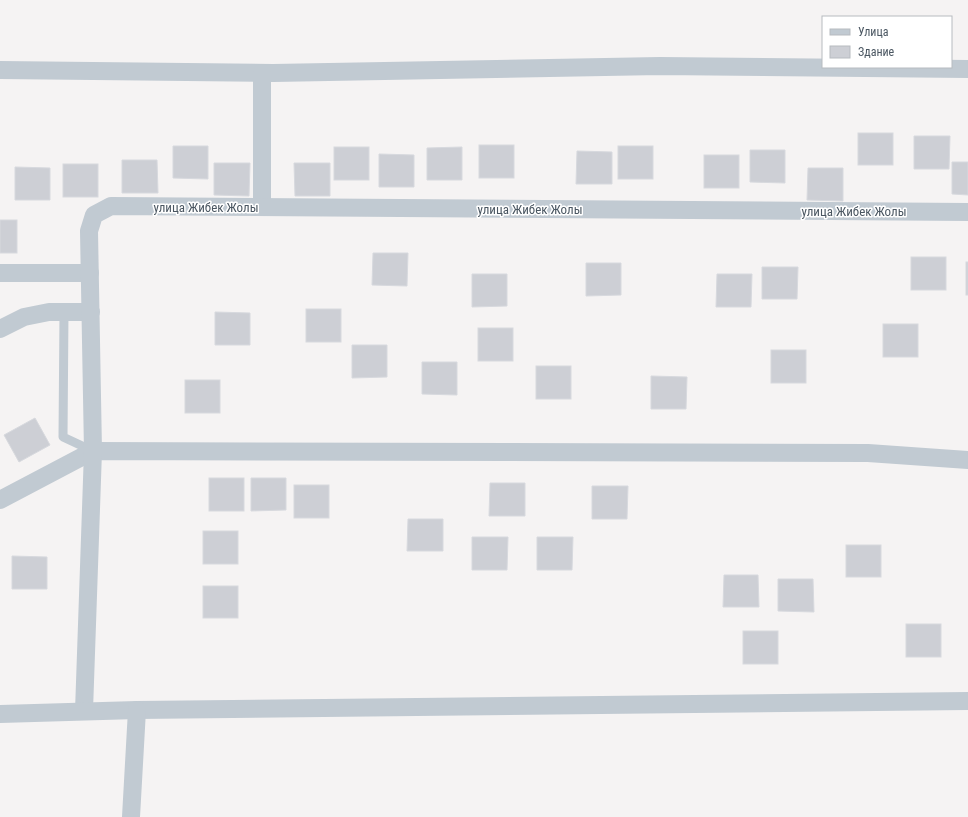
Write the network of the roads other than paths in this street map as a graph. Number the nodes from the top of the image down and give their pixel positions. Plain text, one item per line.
1 (822, 68) edge
2 (865, 68) edge
3 (968, 69) edge
4 (0, 70) edge
5 (262, 73) junction
6 (262, 207) junction
7 (968, 212) edge
8 (0, 273) edge
9 (90, 273) junction
10 (64, 312) junction
11 (91, 312) junction
12 (0, 329) edge
13 (93, 451) junction
14 (968, 460) edge
15 (0, 500) edge
16 (968, 701) edge
17 (137, 710) junction
18 (84, 711) junction
19 (0, 714) edge
20 (131, 817) edge

1 - 5 street
2 - 3 street
4 - 5 street
5 - 6 street
6 - 7 street, улица Жибек Жолы
6 - 9 street, улица Жибек Жолы
8 - 9 street
9 - 11 street
10 - 11 street
10 - 12 street
10 - 13 lane
11 - 13 street
13 - 14 street
13 - 15 street
13 - 18 street
16 - 17 street
17 - 18 street
17 - 20 street
18 - 19 street

